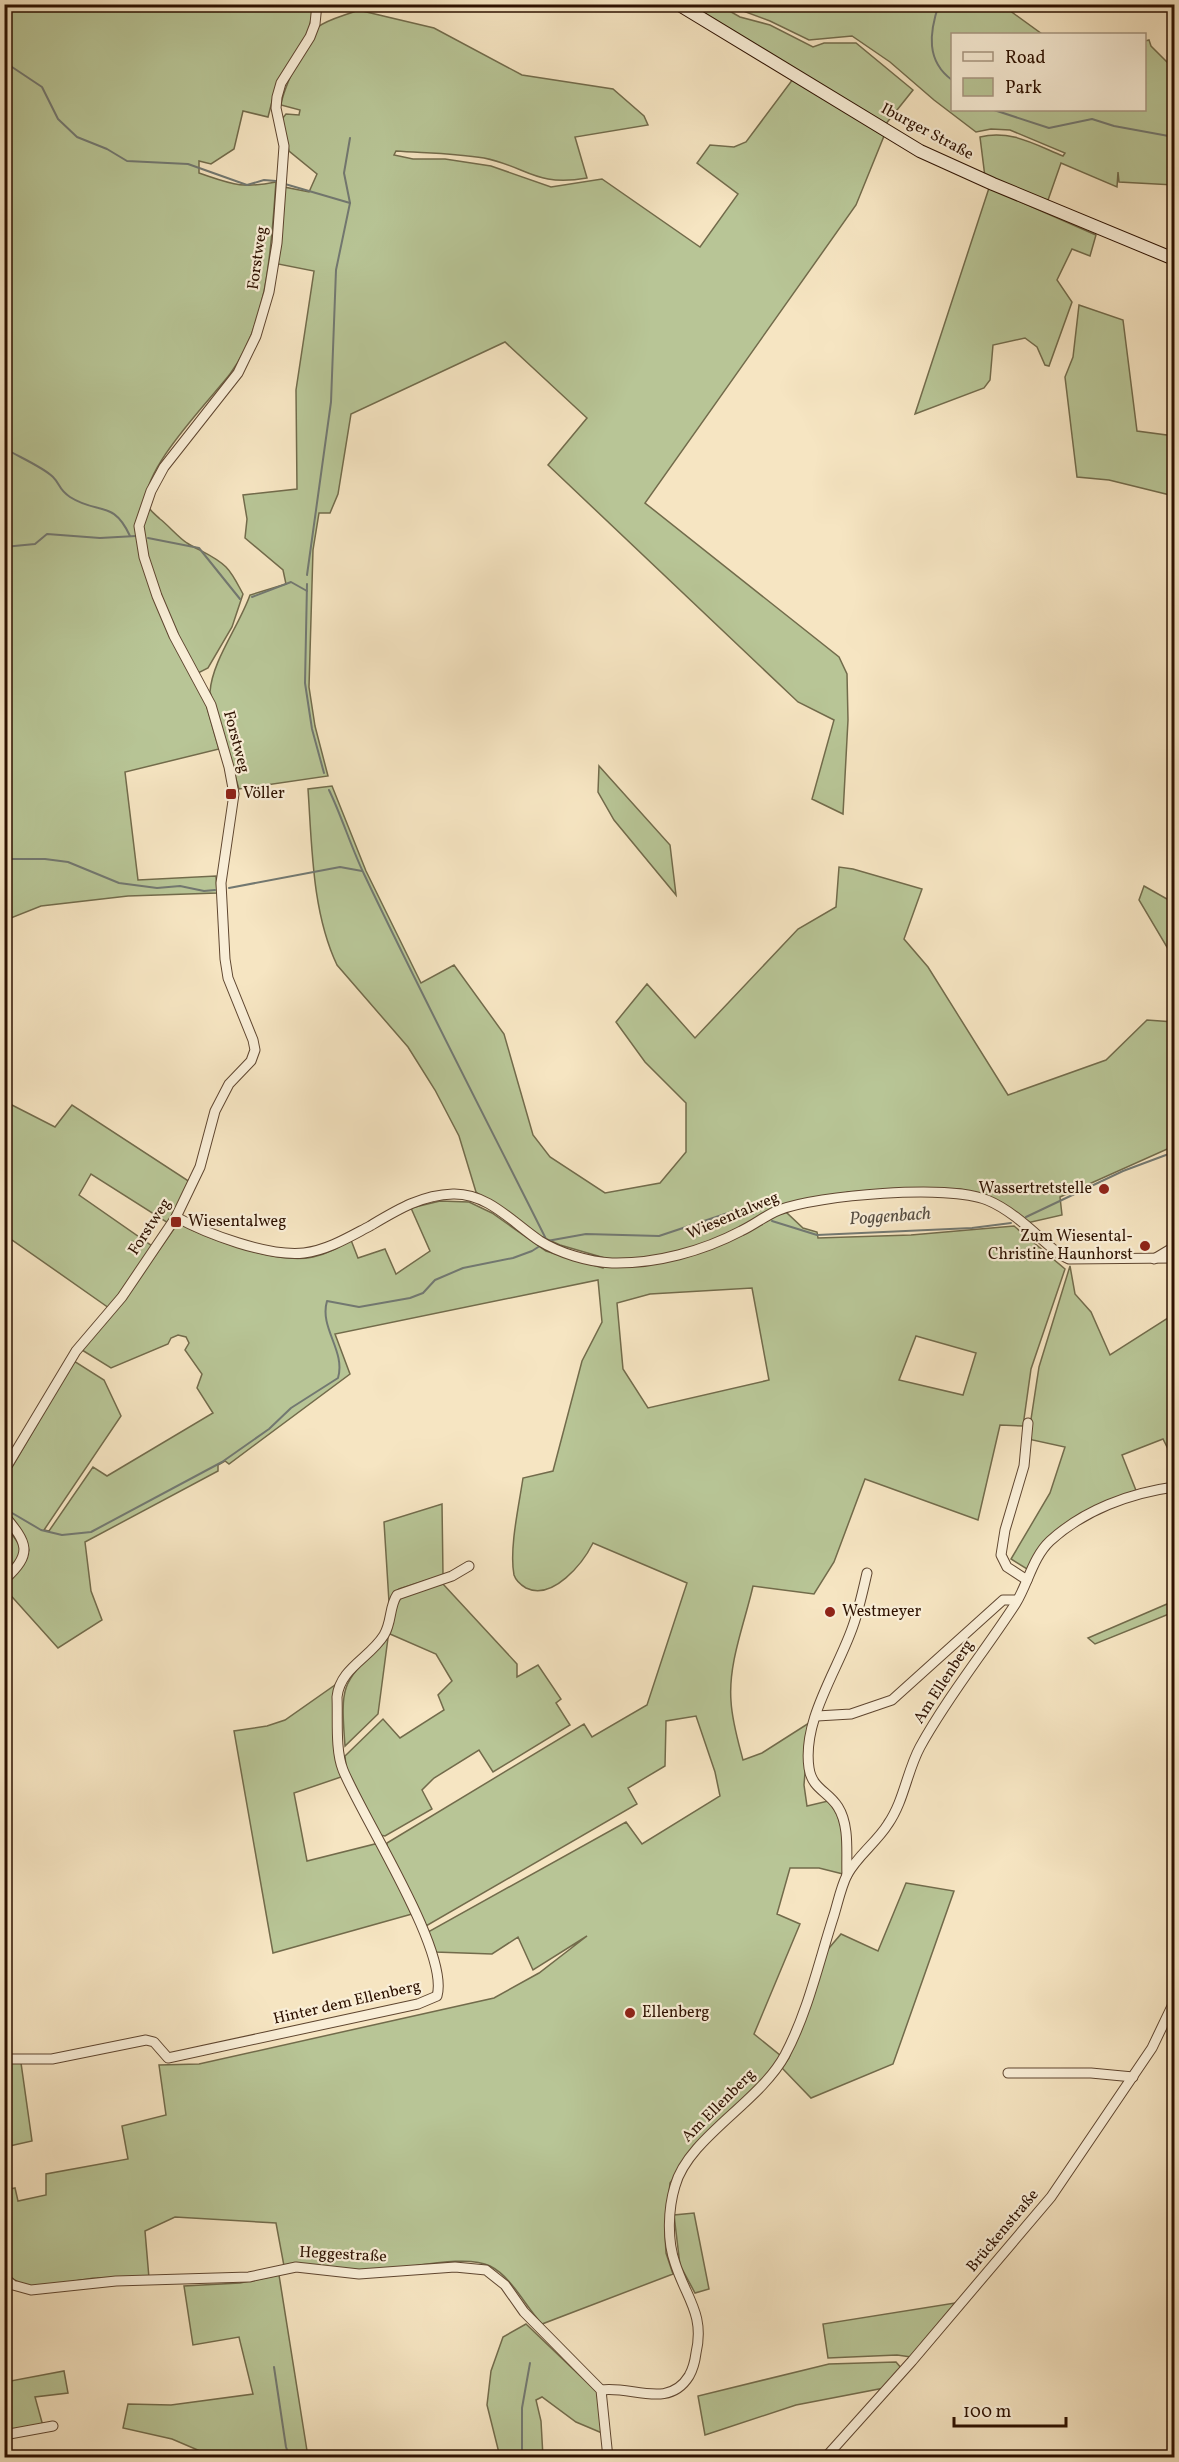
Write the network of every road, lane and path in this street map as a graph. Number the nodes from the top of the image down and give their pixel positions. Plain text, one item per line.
1 (317, 4) edge
2 (680, 5) edge
3 (1174, 259) edge
4 (176, 1217) junction
5 (1174, 1247) edge
6 (1174, 1258) edge
7 (1152, 1260) junction
8 (1028, 1423) dead end
9 (4, 1471) edge
10 (1174, 1487) edge
11 (4, 1515) edge
12 (468, 1566) dead end
13 (867, 1573) dead end
14 (4, 1580) edge
15 (1028, 1580) junction
16 (1017, 1600) junction
17 (817, 1716) junction
18 (847, 1875) junction
19 (1174, 2002) edge
20 (4, 2059) edge
21 (1008, 2073) dead end
22 (1133, 2077) junction
23 (4, 2278) edge
24 (601, 2390) junction
25 (53, 2427) dead end
26 (4, 2435) edge
27 (608, 2457) edge
28 (825, 2457) edge

1 - 4 street, Forstweg
2 - 3 main road, Iburger Straße
4 - 7 street, Wiesentalweg
4 - 9 street, Forstweg
5 - 7 street
6 - 7 street, Wiesentalweg
8 - 15 street
10 - 15 street, Am Ellenberg
11 - 14 street
12 - 20 street, Hinter dem Ellenberg
13 - 17 street, Am Ellenberg
15 - 16 street, Am Ellenberg
16 - 17 street, Am Ellenberg
16 - 18 street, Am Ellenberg
17 - 18 street, Am Ellenberg
18 - 24 street, Am Ellenberg
19 - 22 street, Brückenstraße
21 - 22 street
22 - 28 street, Brückenstraße
23 - 24 street, Heggestraße
24 - 27 street
25 - 26 street

